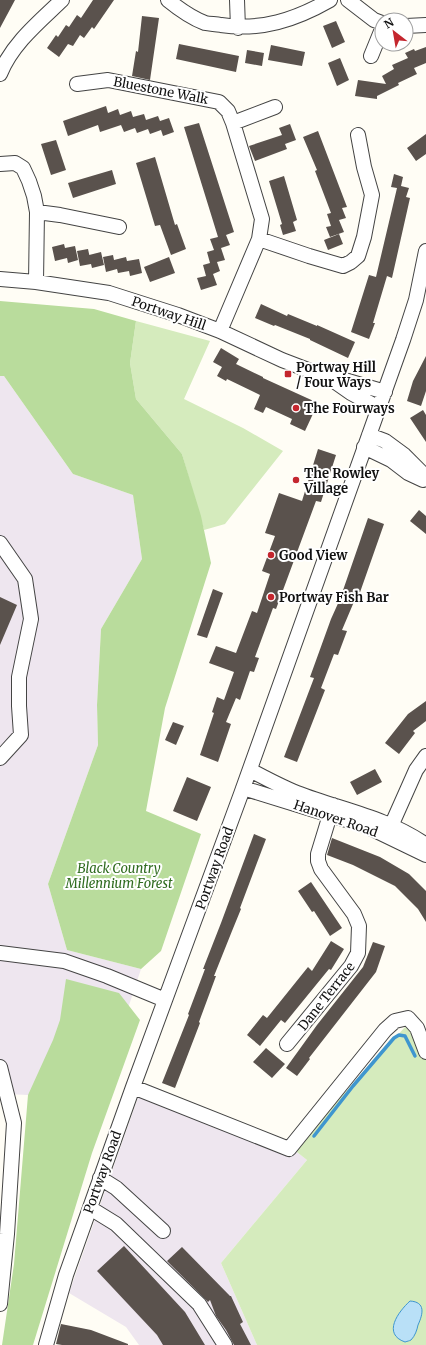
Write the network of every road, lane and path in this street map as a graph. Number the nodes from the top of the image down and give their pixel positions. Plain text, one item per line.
1 (62, 0) edge
2 (168, 0) edge
3 (237, 0) edge
4 (330, 0) edge
5 (348, 0) edge
6 (374, 20) edge
7 (426, 25) edge
8 (414, 26) edge
9 (238, 28) junction
10 (374, 49) edge
11 (371, 56) dead end
12 (0, 74) edge
13 (77, 84) dead end
14 (275, 106) dead end
15 (233, 123) junction
16 (358, 135) dead end
17 (0, 164) edge
18 (38, 212) junction
19 (119, 227) dead end
20 (259, 239) junction
21 (426, 251) edge
22 (0, 279) edge
23 (36, 282) junction
24 (421, 301) edge
25 (220, 331) junction
26 (329, 378) junction
27 (385, 392) junction
28 (379, 408) junction
29 (366, 441) junction
30 (426, 477) edge
31 (426, 482) edge
32 (0, 543) edge
33 (426, 756) edge
34 (0, 758) edge
35 (250, 770) junction
36 (243, 788) junction
37 (332, 810) junction
38 (390, 830) junction
39 (426, 845) edge
40 (426, 856) edge
41 (0, 954) edge
42 (165, 1000) junction
43 (287, 1044) dead end
44 (426, 1052) edge
45 (0, 1067) edge
46 (133, 1088) junction
47 (100, 1178) junction
48 (90, 1208) junction
49 (163, 1231) dead end
50 (0, 1304) edge
51 (46, 1345) edge
52 (225, 1345) edge

1 - 12 street
2 - 9 street
3 - 9 street
4 - 9 street
5 - 6 street
7 - 8 street
10 - 11 street
13 - 15 street, Bluestone Walk
14 - 15 street
15 - 20 street, Bluestone Walk
16 - 20 street
17 - 18 street
18 - 19 street
18 - 23 street
20 - 25 street, Bluestone Walk
21 - 24 street, Portway Road
22 - 23 street, Portway Hill
23 - 25 street, Portway Hill
24 - 27 street, Portway Road
25 - 26 street, Portway Hill
26 - 27 street, Portway Hill
26 - 28 street, Portway Hill
27 - 28 street, Portway Road
28 - 29 street, Portway Road
29 - 30 street
29 - 31 street
29 - 35 street, Portway Road
32 - 34 street
33 - 38 street
35 - 36 street, Portway Road
35 - 37 street, Hanover Road
36 - 37 street, Hanover Road
36 - 42 street, Portway Road
37 - 38 street, Hanover Road
37 - 43 street, Dane Terrace
38 - 39 street, Hanover Road
38 - 40 street, Hanover Road
41 - 42 street
42 - 46 street, Portway Road
44 - 46 street
45 - 50 street
46 - 47 street, Portway Road
47 - 48 street, Portway Road
47 - 49 street
48 - 51 street, Portway Road
48 - 52 street

